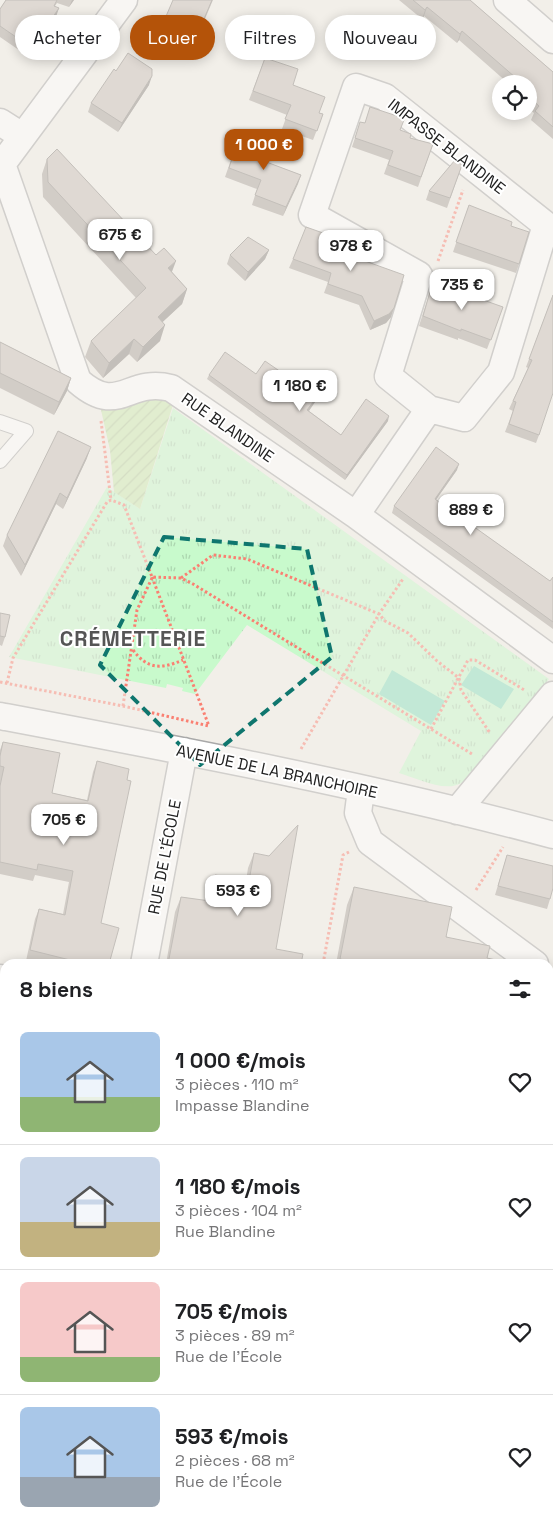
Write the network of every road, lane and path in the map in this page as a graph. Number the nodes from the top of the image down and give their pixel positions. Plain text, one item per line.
1 (124, 0) edge
2 (507, 0) edge
3 (553, 40) edge
4 (0, 122) edge
5 (22, 136) junction
6 (1, 165) edge
7 (471, 165) junction
8 (418, 275) junction
9 (96, 396) junction
10 (430, 409) junction
11 (0, 422) edge
12 (0, 461) edge
13 (111, 500) junction
14 (356, 515) junction
15 (417, 559) junction
16 (152, 577) junction
17 (181, 578) junction
18 (379, 614) junction
19 (132, 649) junction
20 (182, 660) junction
21 (553, 660) edge
22 (344, 676) junction
23 (459, 678) junction
24 (0, 682) edge
25 (7, 683) junction
26 (548, 701) edge
27 (123, 706) junction
28 (0, 716) edge
29 (209, 726) junction
30 (431, 729) junction
31 (194, 753) junction
32 (499, 761) junction
33 (295, 774) junction
34 (361, 790) junction
35 (457, 812) junction
36 (511, 824) junction
37 (553, 835) edge
38 (370, 842) junction
39 (463, 912) junction
40 (145, 959) edge
41 (324, 959) edge
42 (528, 959) edge

1 - 5 street
2 - 3 street
4 - 5 street
5 - 6 street
6 - 9 street
7 - 8 path
7 - 8 street, IMPASSE BLANDINE
7 - 10 street, IMPASSE BLANDINE
8 - 10 street, IMPASSE BLANDINE
9 - 13 path
9 - 14 street, RUE BLANDINE
10 - 14 street
11 - 12 lane
13 - 16 path
13 - 25 path
14 - 15 street, RUE BLANDINE
15 - 18 path
15 - 21 street, RUE BLANDINE
16 - 17 path
16 - 19 path
16 - 20 path
17 - 18 path
17 - 22 path
18 - 22 path
18 - 23 path
19 - 20 path
19 - 27 path
20 - 29 path
22 - 30 path
22 - 33 path
23 - 26 path
23 - 30 path
23 - 32 path
24 - 25 path
25 - 27 path
26 - 32 street
27 - 29 path
28 - 31 street, AVENUE DE LA BRANCHOIRE
29 - 31 path
30 - 32 path
31 - 33 street, AVENUE DE LA BRANCHOIRE
31 - 40 street, RUE DE L'ÉCOLE
32 - 35 street
33 - 34 street, AVENUE DE LA BRANCHOIRE
34 - 35 street, AVENUE DE LA BRANCHOIRE
34 - 38 street
35 - 36 street, AVENUE DE LA BRANCHOIRE
36 - 37 street, AVENUE DE LA BRANCHOIRE
36 - 39 path
38 - 39 street
38 - 41 path
39 - 42 street

